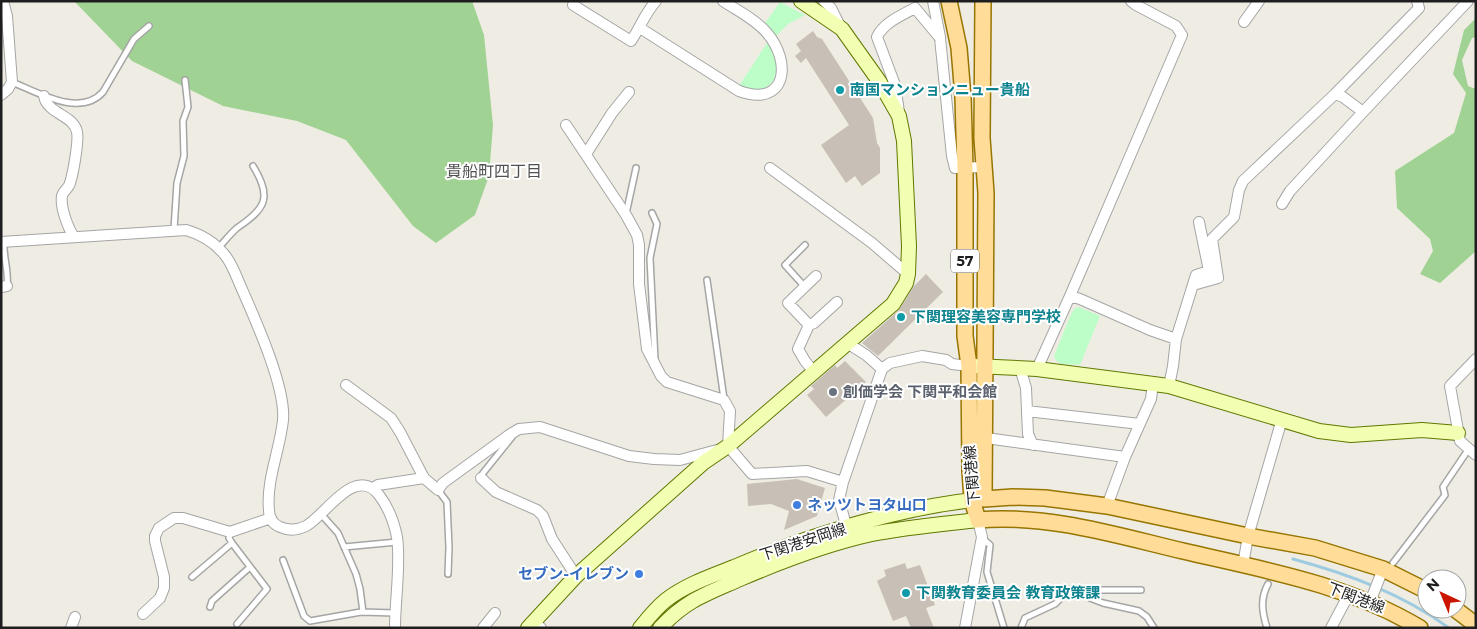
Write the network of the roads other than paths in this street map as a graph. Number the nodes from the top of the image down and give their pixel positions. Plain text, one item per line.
1 (3, 1) edge
2 (656, 1) edge
3 (723, 1) edge
4 (801, 1) edge
5 (824, 1) edge
6 (933, 1) edge
7 (949, 1) edge
8 (983, 1) edge
9 (1131, 1) edge
10 (1259, 1) edge
11 (1417, 1) edge
12 (1468, 1) edge
13 (573, 5) dead end
14 (1244, 22) dead end
15 (148, 26) dead end
16 (640, 28) junction
17 (842, 29) junction
18 (940, 38) junction
19 (185, 80) dead end
20 (12, 82) junction
21 (629, 92) dead end
22 (1335, 94) junction
23 (1, 95) edge
24 (44, 96) junction
25 (1363, 112) junction
26 (900, 116) junction
27 (566, 125) dead end
28 (586, 154) junction
29 (253, 166) dead end
30 (983, 167) junction
31 (636, 168) dead end
32 (770, 168) dead end
33 (965, 168) junction
34 (1282, 204) dead end
35 (652, 213) dead end
36 (626, 215) junction
37 (1199, 222) dead end
38 (174, 229) junction
39 (74, 237) junction
40 (3, 242) edge
41 (804, 245) dead end
42 (218, 248) junction
43 (908, 274) junction
44 (816, 276) dead end
45 (707, 280) dead end
46 (1193, 285) junction
47 (4, 286) edge
48 (805, 287) junction
49 (1070, 296) junction
50 (837, 302) dead end
51 (809, 325) junction
52 (1176, 339) junction
53 (847, 344) junction
54 (1476, 359) edge
55 (969, 366) junction
56 (986, 366) junction
57 (656, 368) junction
58 (1020, 368) junction
59 (882, 369) junction
60 (1037, 369) junction
61 (814, 372) junction
62 (1153, 384) junction
63 (346, 385) dead end
64 (1169, 386) junction
65 (724, 400) junction
66 (1027, 411) junction
67 (1282, 419) junction
68 (1140, 424) junction
69 (520, 429) junction
70 (1458, 433) junction
71 (986, 438) junction
72 (1033, 445) junction
73 (728, 446) junction
74 (1472, 452) edge
75 (1125, 457) junction
76 (424, 478) junction
77 (481, 478) joint
78 (843, 482) junction
79 (373, 488) junction
80 (438, 490) junction
81 (978, 500) junction
82 (1106, 506) junction
83 (320, 513) junction
84 (271, 518) junction
85 (978, 520) junction
86 (230, 532) junction
87 (848, 534) junction
88 (1248, 536) junction
89 (982, 537) junction
90 (397, 542) junction
91 (232, 543) junction
92 (344, 547) junction
93 (283, 560) dead end
94 (1243, 565) junction
95 (250, 567) junction
96 (1385, 570) junction
97 (448, 574) dead end
98 (576, 576) junction
99 (192, 577) dead end
100 (1268, 584) dead end
101 (1417, 586) edge
102 (1141, 590) dead end
103 (1070, 591) junction
104 (1350, 594) junction
105 (1372, 598) junction
106 (210, 607) dead end
107 (363, 612) junction
108 (395, 612) junction
109 (496, 613) dead end
110 (143, 614) dead end
111 (75, 617) dead end
112 (237, 624) dead end
113 (534, 626) edge
114 (71, 628) edge
115 (395, 628) edge
116 (484, 628) edge
117 (640, 628) edge
118 (660, 628) edge
119 (965, 628) edge
120 (1004, 628) edge
121 (1021, 628) edge
122 (1154, 628) edge
123 (1266, 628) edge
124 (1331, 628) edge
125 (1420, 628) edge

1 - 20 street
2 - 16 street
3 - 16 street
4 - 17 street
5 - 17 street
6 - 18 street
7 - 33 main road, 下関港線 / 57
8 - 30 main road, 下関港線 / 57
9 - 49 street
10 - 14 street
11 - 22 street
12 - 25 street
13 - 16 street
15 - 24 lane
17 - 26 street
18 - 26 street
18 - 33 street
19 - 38 lane
20 - 23 street
20 - 24 lane
21 - 28 street
22 - 25 street
22 - 46 street
24 - 39 street
25 - 34 street
26 - 43 street
27 - 28 street
28 - 36 street
29 - 42 lane
30 - 33 street
30 - 56 main road, 下関港線 / 57
31 - 36 lane
32 - 43 street
33 - 55 main road, 下関港線 / 57
35 - 57 lane
36 - 57 street
37 - 46 street
38 - 39 street
38 - 42 street
39 - 40 street
40 - 47 lane
41 - 48 lane
42 - 84 street
43 - 53 street
44 - 48 street
45 - 65 lane
46 - 52 street
48 - 51 street
49 - 52 street
49 - 60 street
50 - 51 street
51 - 61 street
52 - 64 street
53 - 59 street
53 - 61 street
54 - 70 street
55 - 56 street
55 - 59 street
55 - 81 main road, 下関港線 / 57
56 - 58 street
56 - 71 main road, 下関港線 / 57
57 - 65 street
58 - 60 street
58 - 66 street
59 - 78 street
60 - 62 street
61 - 73 street
62 - 64 street
62 - 68 street
63 - 76 street
64 - 67 street
65 - 73 street
66 - 68 street
66 - 72 street
67 - 70 street
67 - 88 street
68 - 75 street
69 - 73 street
69 - 77 lane
69 - 80 street
70 - 74 street
71 - 72 street
71 - 81 main road, 下関港線 / 57
72 - 75 street
73 - 78 street
73 - 98 street
74 - 96 lane
75 - 82 street
76 - 79 street
76 - 80 street
77 - 98 street
78 - 87 street
79 - 83 street
79 - 90 street
80 - 97 lane
81 - 82 main road, 下関港線
81 - 85 main road, 下関港線 / 57
81 - 87 street, 下関港安岡線
82 - 88 main road, 下関港線
83 - 84 street
83 - 92 lane
84 - 86 street
85 - 87 street, 下関港安岡線
85 - 89 street
85 - 94 main road, 下関港線
86 - 91 lane
86 - 110 street
87 - 117 street, 下関港安岡線
87 - 118 street, 下関港安岡線
88 - 94 street
88 - 96 main road, 下関港線
89 - 119 street
89 - 120 lane
90 - 92 lane
90 - 108 street
91 - 95 lane
91 - 99 lane
92 - 107 lane
93 - 107 lane
94 - 104 main road, 下関港線
95 - 106 lane
95 - 112 lane
96 - 101 main road, 下関港線
96 - 105 street
98 - 113 street
100 - 123 lane
102 - 103 lane
103 - 121 lane
103 - 122 lane
104 - 105 main road, 下関港線
104 - 124 street
105 - 125 main road, 下関港線
107 - 108 lane
108 - 115 street
109 - 116 street
111 - 114 street

